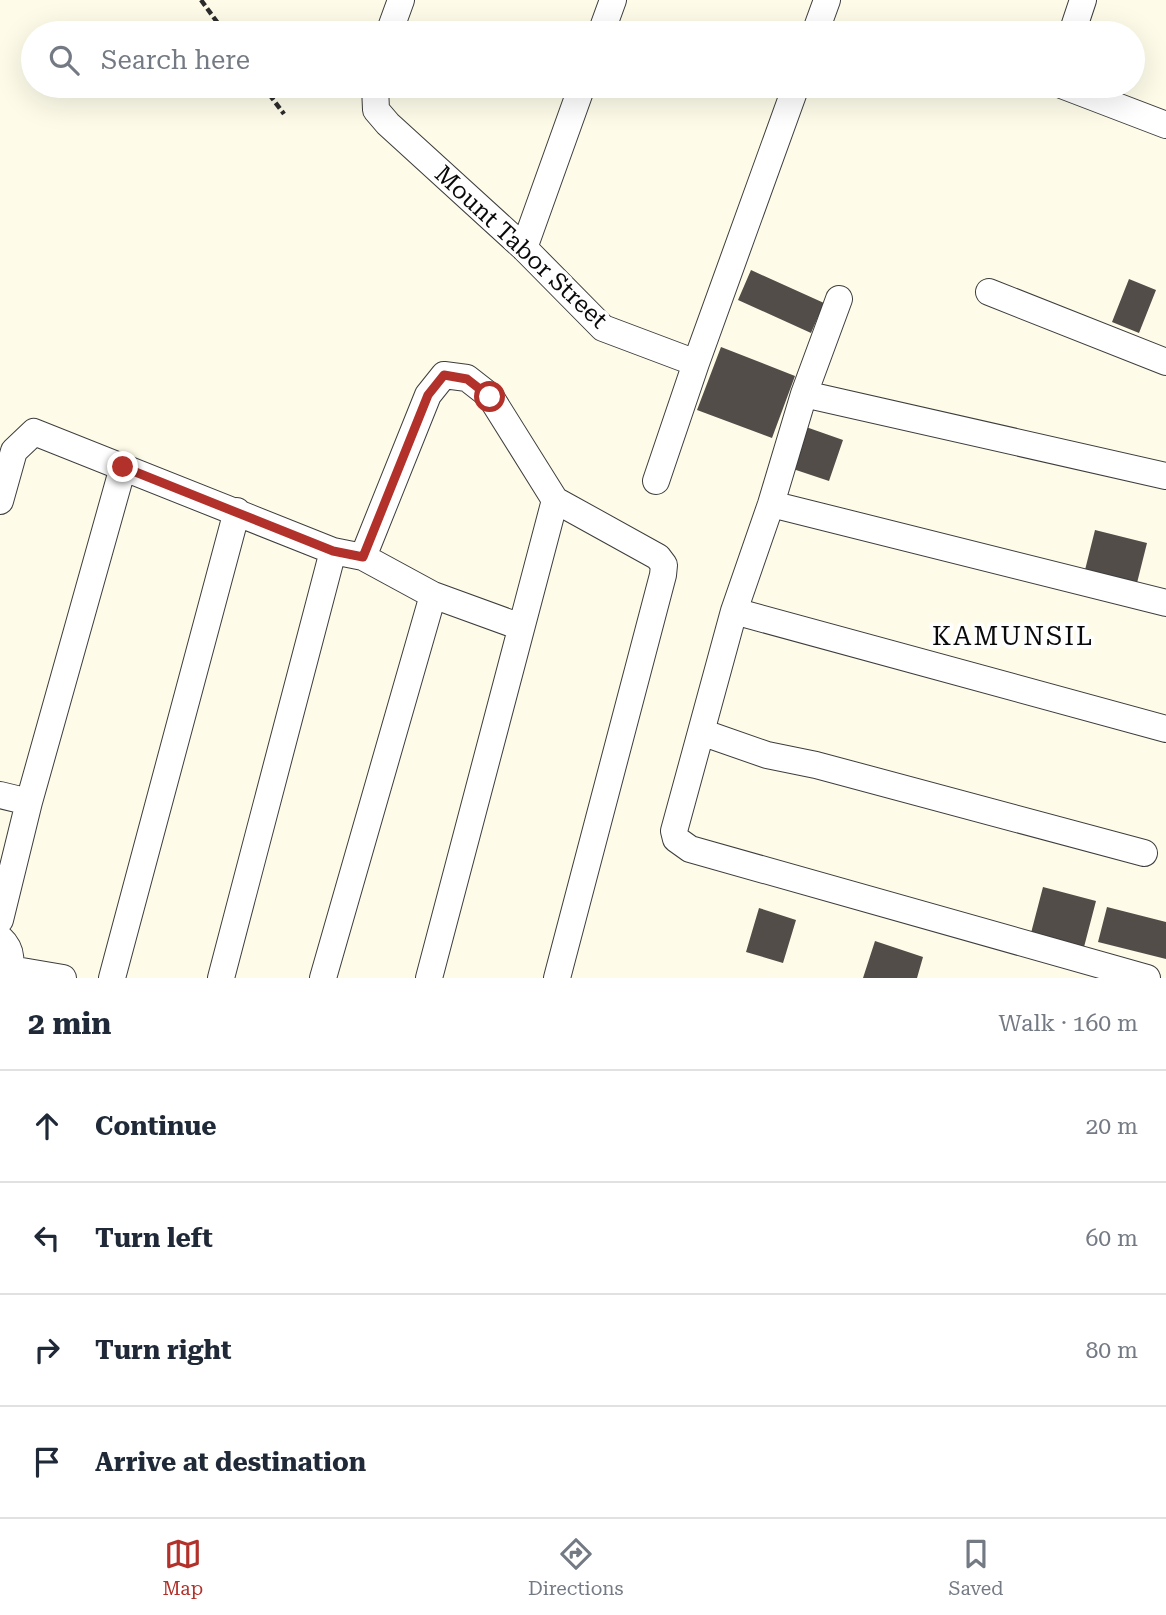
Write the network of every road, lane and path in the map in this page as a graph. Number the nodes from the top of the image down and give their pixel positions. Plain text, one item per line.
1 (201, 0) edge
2 (401, 0) edge
3 (613, 0) edge
4 (827, 0) edge
5 (1083, 0) edge
6 (216, 21) edge
7 (393, 21) edge
8 (605, 21) edge
9 (819, 21) edge
10 (1076, 21) edge
11 (272, 98) edge
12 (375, 98) edge
13 (578, 98) edge
14 (792, 98) edge
15 (1095, 98) edge
16 (284, 114) dead end
17 (1166, 125) edge
18 (524, 248) junction
19 (989, 292) dead end
20 (839, 299) dead end
21 (1166, 362) edge
22 (696, 363) junction
23 (804, 394) junction
24 (123, 467) junction
25 (1166, 475) edge
26 (656, 481) dead end
27 (555, 500) junction
28 (0, 501) edge
29 (771, 503) junction
30 (237, 512) junction
31 (333, 551) junction
32 (363, 557) junction
33 (433, 595) junction
34 (1166, 603) edge
35 (734, 611) junction
36 (521, 626) junction
37 (1166, 729) edge
38 (701, 732) junction
39 (0, 795) edge
40 (30, 802) junction
41 (1144, 853) dead end
42 (0, 920) edge
43 (0, 938) edge
44 (7, 973) edge
45 (63, 978) edge
46 (113, 978) edge
47 (221, 978) edge
48 (323, 978) edge
49 (429, 978) edge
50 (557, 978) edge
51 (1147, 978) edge

1 - 6 path
2 - 7 street
3 - 8 street
4 - 9 street
5 - 10 street
11 - 16 path
12 - 18 street, Mount Tabor Street
13 - 18 street
14 - 22 street
15 - 17 street
18 - 22 street, Mount Tabor Street
19 - 21 street
20 - 23 street
22 - 26 street
23 - 25 street
23 - 29 street
24 - 28 street
24 - 30 street
24 - 40 street
27 - 32 street
27 - 36 street
27 - 50 street
29 - 34 street
29 - 35 street
30 - 31 street
30 - 46 street
31 - 32 street
31 - 47 street
32 - 33 street
33 - 36 street
33 - 48 street
35 - 37 street
35 - 38 street
36 - 49 street
38 - 41 street
38 - 51 street
39 - 40 street
40 - 42 street
43 - 44 street
44 - 45 street

